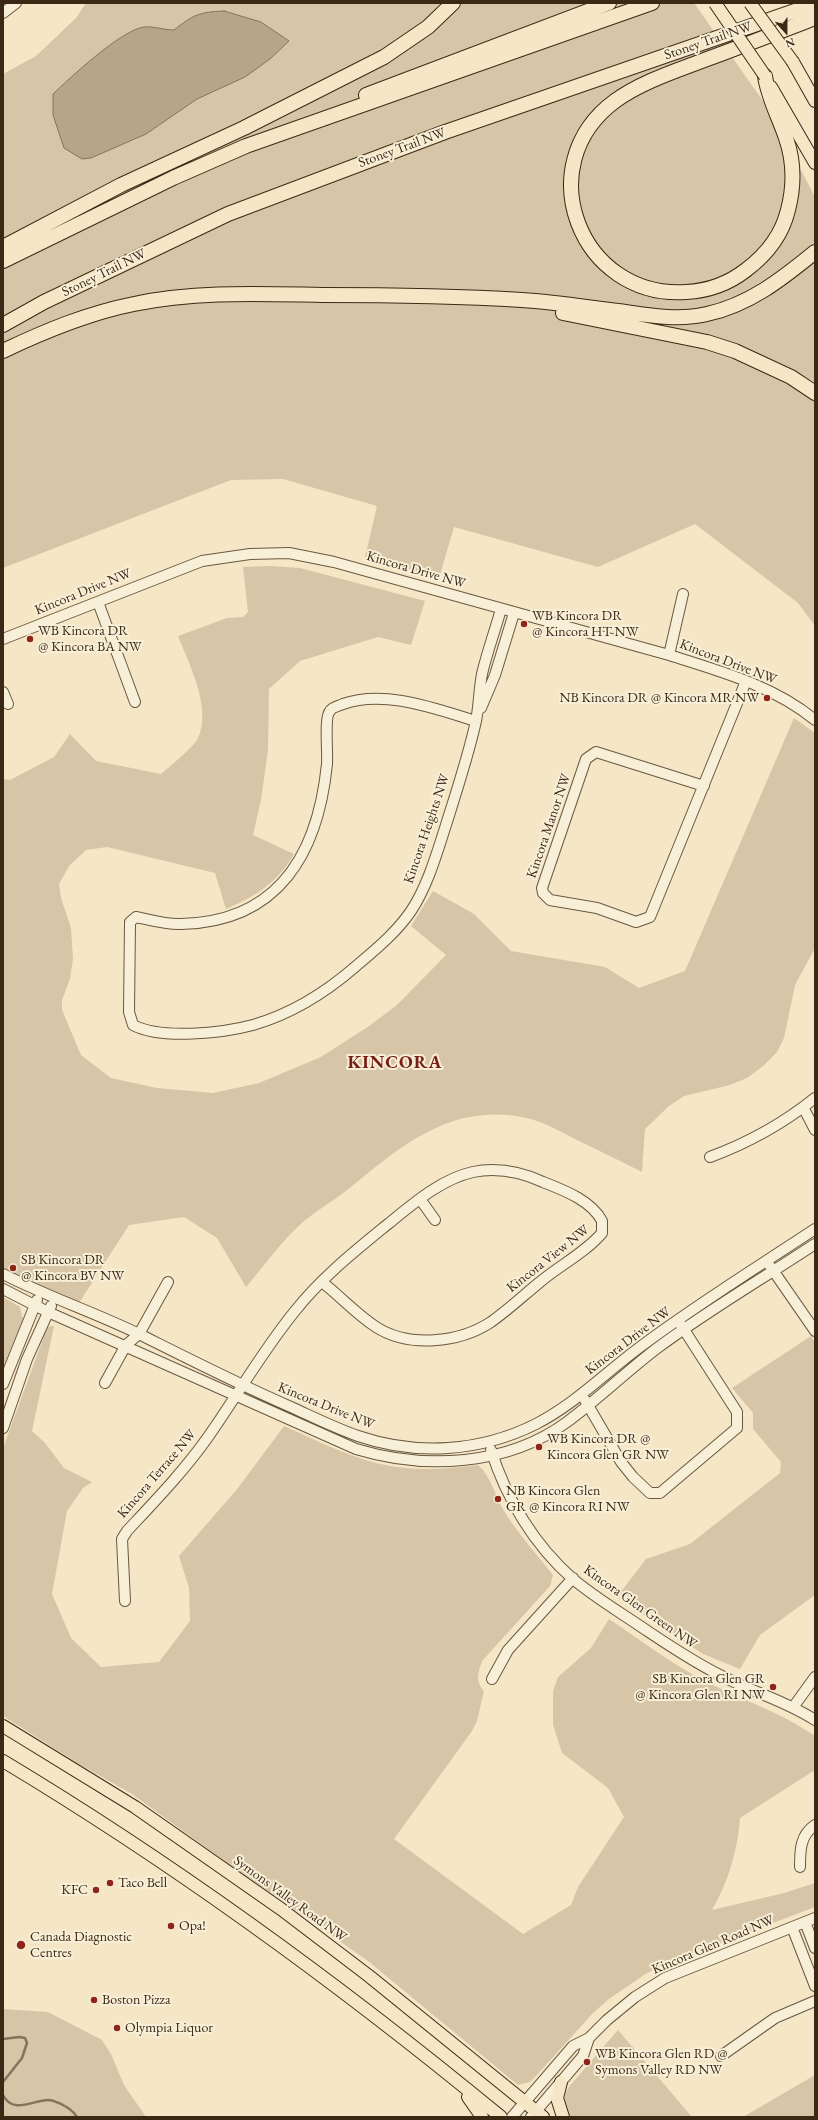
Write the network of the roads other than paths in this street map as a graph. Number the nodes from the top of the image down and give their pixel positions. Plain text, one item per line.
1 (16, 3) edge
2 (453, 3) edge
3 (609, 3) edge
4 (652, 3) edge
5 (715, 3) edge
6 (750, 3) edge
7 (815, 4) edge
8 (3, 13) edge
9 (815, 18) edge
10 (765, 76) junction
11 (815, 100) edge
12 (246, 146) junction
13 (815, 163) edge
14 (3, 247) edge
15 (815, 252) edge
16 (3, 260) edge
17 (426, 297) junction
18 (3, 325) edge
19 (3, 351) edge
20 (815, 393) edge
21 (683, 594) dead end
22 (98, 602) junction
23 (501, 609) junction
24 (514, 613) junction
25 (3, 639) edge
26 (669, 654) junction
27 (746, 681) junction
28 (3, 692) edge
29 (136, 702) dead end
30 (8, 704) dead end
31 (815, 720) edge
32 (476, 721) junction
33 (704, 786) junction
34 (815, 1098) edge
35 (804, 1107) junction
36 (815, 1130) edge
37 (710, 1156) dead end
38 (420, 1199) junction
39 (435, 1220) dead end
40 (815, 1229) edge
41 (815, 1244) edge
42 (767, 1261) junction
43 (774, 1271) junction
44 (3, 1274) edge
45 (168, 1282) dead end
46 (322, 1282) junction
47 (3, 1289) edge
48 (40, 1292) junction
49 (55, 1299) junction
50 (34, 1305) junction
51 (48, 1312) junction
52 (678, 1320) junction
53 (684, 1330) junction
54 (815, 1331) edge
55 (139, 1334) junction
56 (126, 1345) junction
57 (3, 1384) edge
58 (105, 1384) dead end
59 (243, 1386) junction
60 (581, 1395) junction
61 (236, 1396) junction
62 (589, 1405) junction
63 (3, 1428) edge
64 (488, 1442) junction
65 (493, 1455) junction
66 (573, 1578) junction
67 (125, 1601) dead end
68 (815, 1677) edge
69 (492, 1679) dead end
70 (794, 1706) junction
71 (815, 1720) edge
72 (4, 1727) edge
73 (3, 1762) edge
74 (815, 1825) edge
75 (800, 1867) dead end
76 (815, 1918) edge
77 (805, 1922) junction
78 (792, 1927) junction
79 (815, 1948) edge
80 (815, 1986) edge
81 (815, 2001) edge
82 (590, 2038) junction
83 (721, 2056) dead end
84 (450, 2075) junction
85 (561, 2082) junction
86 (525, 2101) junction
87 (537, 2115) edge
88 (482, 2117) edge
89 (501, 2117) edge
90 (512, 2117) edge
91 (562, 2117) edge

1 - 8 street
2 - 14 highway
3 - 12 highway
4 - 12 highway
5 - 10 main road, bridge
6 - 11 main road, bridge
7 - 18 highway, Stoney Trail NW
9 - 10 highway
10 - 13 main road
12 - 16 highway
15 - 17 highway
17 - 19 highway
17 - 20 highway
21 - 26 street
22 - 23 street, Kincora Drive NW
22 - 25 street, Kincora Drive NW
22 - 29 street
23 - 24 street, Kincora Drive NW
23 - 32 street, Kincora Heights NW
24 - 26 street, Kincora Drive NW
24 - 32 street, Kincora Heights NW
26 - 27 street, Kincora Drive NW
27 - 31 street, Kincora Drive NW
27 - 33 street, Kincora Manor NW
28 - 30 street
32 - 32 street, Kincora Heights NW
33 - 33 street, Kincora Manor NW
34 - 35 street
35 - 36 street
35 - 37 street
38 - 39 street
38 - 46 street, Kincora View NW
38 - 46 street, Kincora View NW
40 - 42 street, Kincora Drive NW
41 - 43 street, Kincora Drive NW
42 - 43 street
42 - 52 street, Kincora Drive NW
43 - 53 street, Kincora Drive NW
43 - 54 street
44 - 48 street, Kincora Drive NW
45 - 55 street
46 - 59 street, Kincora View NW
47 - 50 street, Kincora Drive NW
48 - 49 street, Kincora Drive NW
48 - 50 street
49 - 51 street
49 - 55 street, Kincora Drive NW
50 - 51 street, Kincora Drive NW
50 - 57 street
51 - 56 street, Kincora Drive NW
51 - 63 street
52 - 53 street
52 - 60 street, Kincora Drive NW
53 - 62 street, Kincora Drive NW
53 - 62 street
55 - 56 street
55 - 59 street, Kincora Drive NW
56 - 58 street
56 - 61 street, Kincora Drive NW
59 - 61 street, Kincora View NW
59 - 64 street, Kincora Drive NW
60 - 62 street
60 - 64 street, Kincora Drive NW
61 - 65 street, Kincora Drive NW
61 - 67 street, Kincora Terrace NW
62 - 65 street, Kincora Drive NW
64 - 65 street, Kincora Glen Green NW
65 - 66 street, Kincora Glen Green NW
66 - 69 street
66 - 70 street, Kincora Glen Green NW
68 - 70 street
70 - 71 street, Kincora Glen Green NW
72 - 86 main road, Symons Valley Road NW
73 - 84 main road
74 - 75 street
76 - 77 street, Kincora Glen Road NW
77 - 78 street, Kincora Glen Road NW
77 - 79 street
78 - 80 street
78 - 82 street, Kincora Glen Road NW
81 - 83 street
82 - 85 street, Kincora Glen Road NW
82 - 86 street, Kincora Glen Road NW
84 - 88 main road
84 - 89 main road
85 - 87 street, Kincora Glen Road NW
85 - 91 main road
86 - 87 main road, Symons Valley Road NW
86 - 90 street, Kincora Glen Road NW

